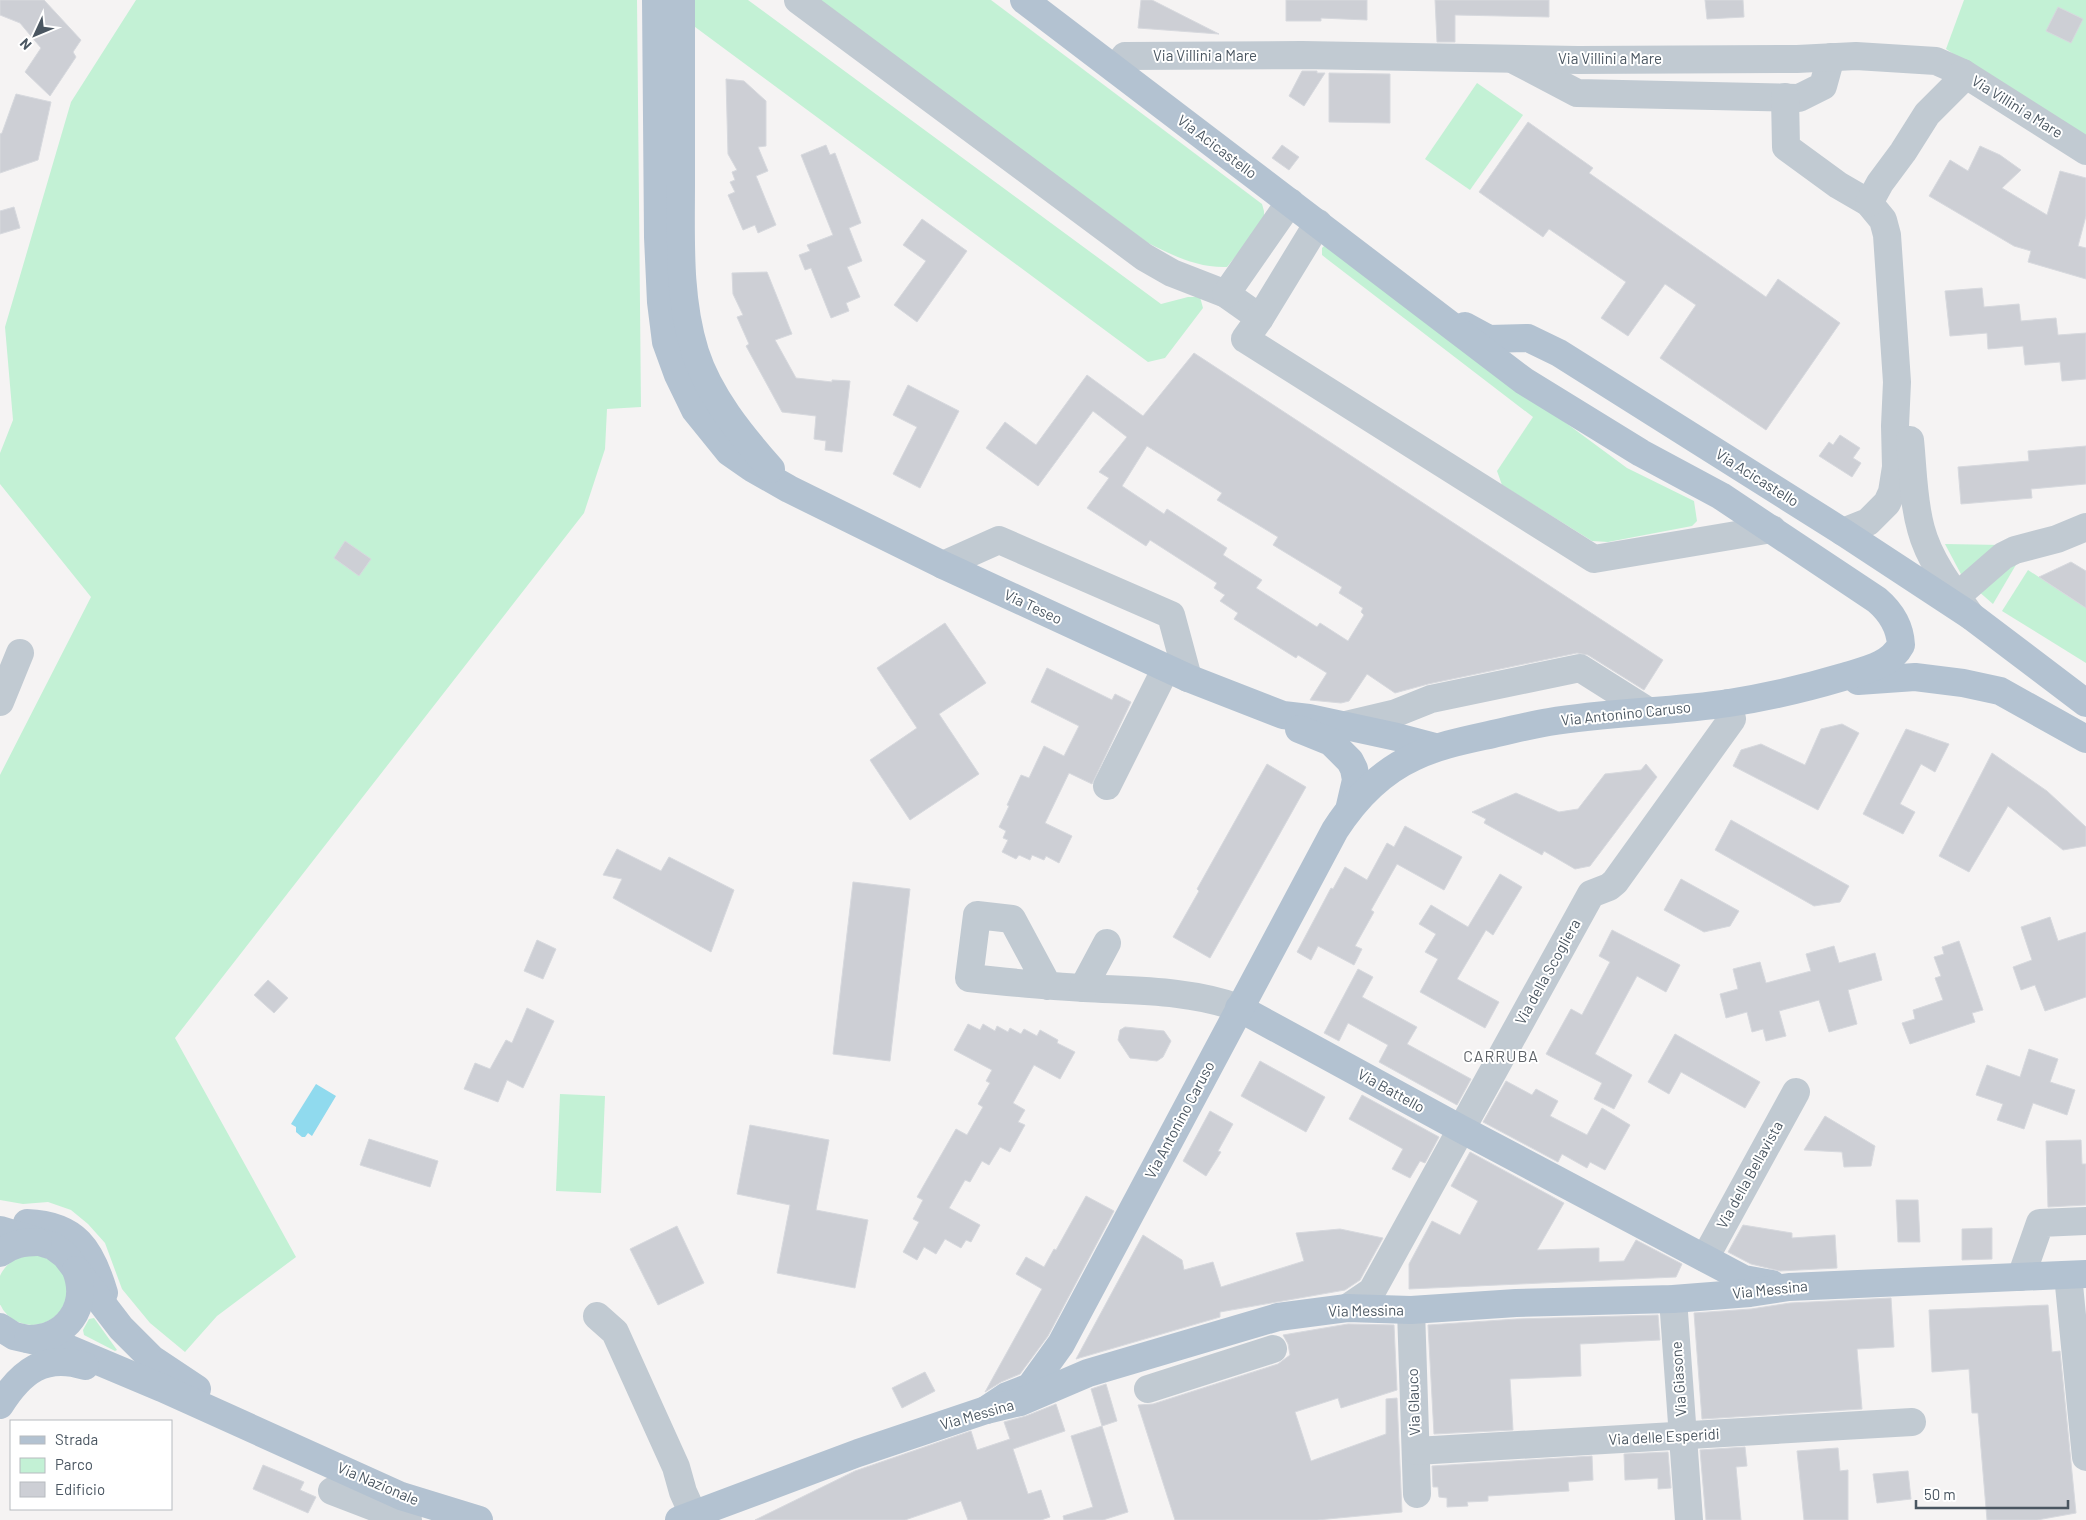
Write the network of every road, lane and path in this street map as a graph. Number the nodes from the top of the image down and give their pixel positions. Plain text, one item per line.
1 (656, 0) edge
2 (681, 0) edge
3 (798, 0) edge
4 (1024, 0) edge
5 (1510, 58) junction
6 (1831, 58) junction
7 (1115, 69) junction
8 (1962, 73) junction
9 (1785, 97) junction
10 (2086, 151) edge
11 (1290, 202) junction
12 (1869, 203) junction
13 (1318, 223) junction
14 (1226, 294) junction
15 (1411, 294) junction
16 (1260, 318) junction
17 (1528, 338) junction
18 (1897, 382) junction
19 (1596, 424) junction
20 (789, 489) junction
21 (2086, 527) edge
22 (1772, 529) junction
23 (1843, 532) junction
24 (943, 565) junction
25 (1964, 606) junction
26 (20, 653) dead end
27 (1177, 673) junction
28 (1817, 685) junction
29 (0, 702) edge
30 (1728, 703) junction
31 (2086, 703) edge
32 (2024, 704) junction
33 (1648, 711) junction
34 (1283, 715) junction
35 (1341, 726) junction
36 (2086, 739) edge
37 (1435, 748) junction
38 (2086, 754) edge
39 (1108, 786) dead end
40 (1350, 806) junction
41 (1107, 943) dead end
42 (1048, 986) junction
43 (1083, 988) junction
44 (1240, 1008) junction
45 (1796, 1092) dead end
46 (1461, 1129) junction
47 (2086, 1221) edge
48 (0, 1222) edge
49 (0, 1230) edge
50 (38, 1242) junction
51 (0, 1253) edge
52 (1705, 1258) junction
53 (74, 1266) junction
54 (2077, 1274) edge
55 (2021, 1277) junction
56 (1788, 1286) junction
57 (1673, 1299) junction
58 (1347, 1308) junction
59 (1411, 1310) junction
60 (597, 1316) dead end
61 (0, 1328) edge
62 (120, 1328) junction
63 (43, 1337) junction
64 (1061, 1344) junction
65 (1175, 1347) junction
66 (1273, 1349) dead end
67 (1088, 1373) junction
68 (1185, 1377) junction
69 (0, 1381) edge
70 (162, 1388) junction
71 (1148, 1389) dead end
72 (0, 1405) edge
73 (986, 1410) junction
74 (1912, 1422) dead end
75 (1683, 1436) junction
76 (278, 1442) junction
77 (1416, 1451) junction
78 (2086, 1457) edge
79 (332, 1491) dead end
80 (1417, 1494) dead end
81 (686, 1517) edge
82 (408, 1520) edge
83 (479, 1520) edge
84 (1689, 1520) edge

1 - 20 main road, Via Teseo
2 - 20 main road
3 - 14 street
4 - 7 main road, Via Acicastello
5 - 6 street, Via Villini a Mare
5 - 7 street, Via Villini a Mare
5 - 9 street
6 - 8 street, Via Villini a Mare
6 - 9 street
7 - 11 main road, Via Acicastello
8 - 10 street, Via Villini a Mare
8 - 12 street
9 - 12 street
11 - 13 main road, Via Acicastello
11 - 14 street
12 - 18 street
13 - 15 main road, Via Acicastello
13 - 16 street
14 - 16 street
15 - 17 main road, Via Acicastello
15 - 19 main road, Via Acicastello
16 - 22 street
17 - 19 main road
17 - 23 main road, Via Acicastello
18 - 23 street
18 - 25 street
19 - 22 main road, Via Acicastello
20 - 24 main road, Via Teseo
21 - 25 street
22 - 28 main road, Via Acicastello
23 - 25 main road, Via Acicastello
24 - 27 main road, Via Teseo
24 - 27 street
25 - 31 main road, Via Acicastello
26 - 29 street
27 - 34 main road, Via Teseo
27 - 39 street
28 - 30 main road, Via Antonino Caruso
28 - 32 main road
30 - 33 main road, Via Antonino Caruso
30 - 46 street, Via della Scogliera
32 - 36 main road
32 - 38 street
33 - 35 street
33 - 37 main road, Via Antonino Caruso
34 - 35 main road
34 - 40 main road
35 - 37 main road
37 - 40 main road, Via Antonino Caruso
40 - 44 main road, Via Antonino Caruso
41 - 43 street
42 - 42 street, Via Battello
42 - 43 street, Via Battello
43 - 44 street, Via Battello
44 - 46 main road, Via Battello
44 - 64 main road, Via Antonino Caruso
45 - 52 street, Via della Bellavista
46 - 52 main road, Via Battello
46 - 58 street, Via della Scogliera
47 - 55 street
48 - 62 main road
49 - 50 main road
50 - 51 main road
50 - 53 main road
52 - 56 main road, Via Battello
53 - 62 main road
53 - 63 main road
54 - 55 main road, Via Messina
54 - 78 street
55 - 56 main road, Via Messina
56 - 57 main road, Via Messina
57 - 59 main road, Via Messina
57 - 75 street, Via Giasone
58 - 59 main road, Via Messina
58 - 65 main road, Via Messina
59 - 77 street, Via Glauco
60 - 81 street
61 - 63 main road
62 - 76 main road
63 - 69 main road
63 - 70 main road
64 - 67 main road
64 - 73 main road, Via Antonino Caruso
65 - 67 main road, Via Messina
65 - 68 street
66 - 68 street
67 - 73 main road, Via Messina
68 - 71 street
70 - 72 main road
70 - 76 main road
73 - 81 main road, Via Messina
74 - 75 street, Via delle Esperidi
75 - 77 street, Via delle Esperidi
75 - 84 street, Via Giasone
76 - 83 main road, Via Nazionale
77 - 80 street, Via Glauco
79 - 82 street

